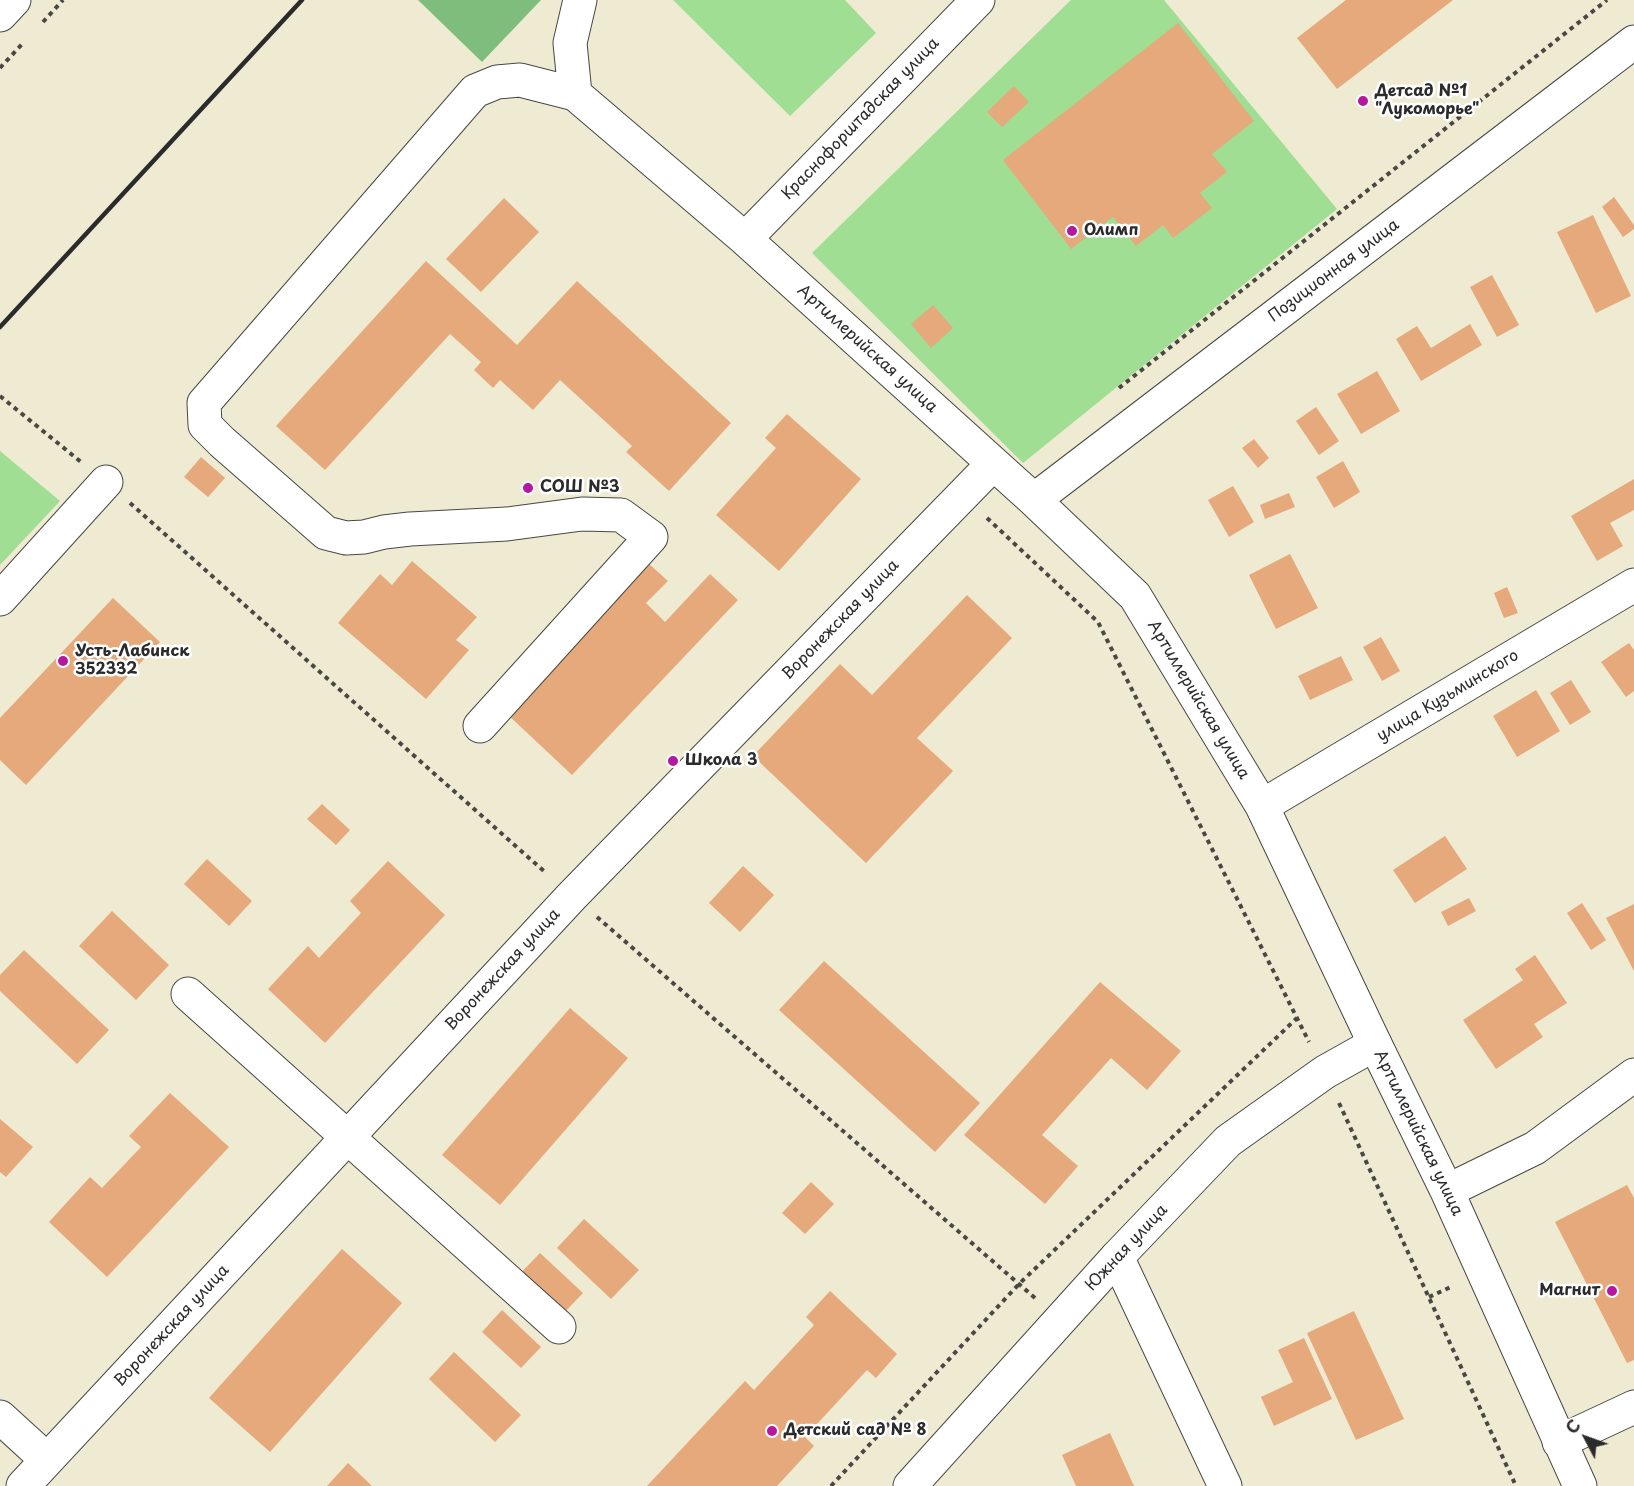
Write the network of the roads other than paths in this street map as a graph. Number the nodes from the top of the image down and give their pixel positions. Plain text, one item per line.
1 (14, 0) edge
2 (580, 0) edge
3 (978, 0) edge
4 (0, 15) edge
5 (1634, 42) edge
6 (575, 94) junction
7 (745, 239) junction
8 (993, 464) junction
9 (106, 482) road end
10 (1034, 500) junction
11 (1634, 585) edge
12 (0, 599) edge
13 (480, 726) dead end
14 (1262, 806) junction
15 (188, 994) dead end
16 (1375, 1044) junction
17 (1634, 1075) edge
18 (347, 1138) junction
19 (1447, 1191) junction
20 (1117, 1257) junction
21 (559, 1327) dead end
22 (1634, 1407) edge
23 (0, 1417) edge
24 (1559, 1442) junction
25 (47, 1460) junction
26 (23, 1486) edge
27 (910, 1486) edge
28 (1225, 1486) edge
29 (1580, 1486) edge

1 - 4 street
2 - 6 street
3 - 7 street, Краснофорштадская улица
5 - 10 street, Позиционная улица
6 - 7 street, Артиллерийская улица
6 - 13 street
7 - 8 street, Артиллерийская улица
8 - 10 street, Артиллерийская улица
8 - 18 street, Воронежская улица
9 - 12 street
10 - 14 street, Артиллерийская улица
11 - 14 street, улица Кузьминского
14 - 16 street, Артиллерийская улица
15 - 18 street
16 - 19 street, Артиллерийская улица
16 - 20 street, Южная улица
17 - 19 street
18 - 21 street
18 - 25 street, Воронежская улица
19 - 24 street, Артиллерийская улица
20 - 27 street, Южная улица
20 - 28 street
22 - 24 street
23 - 25 street
24 - 29 street, Артиллерийская улица
25 - 26 street, Воронежская улица

